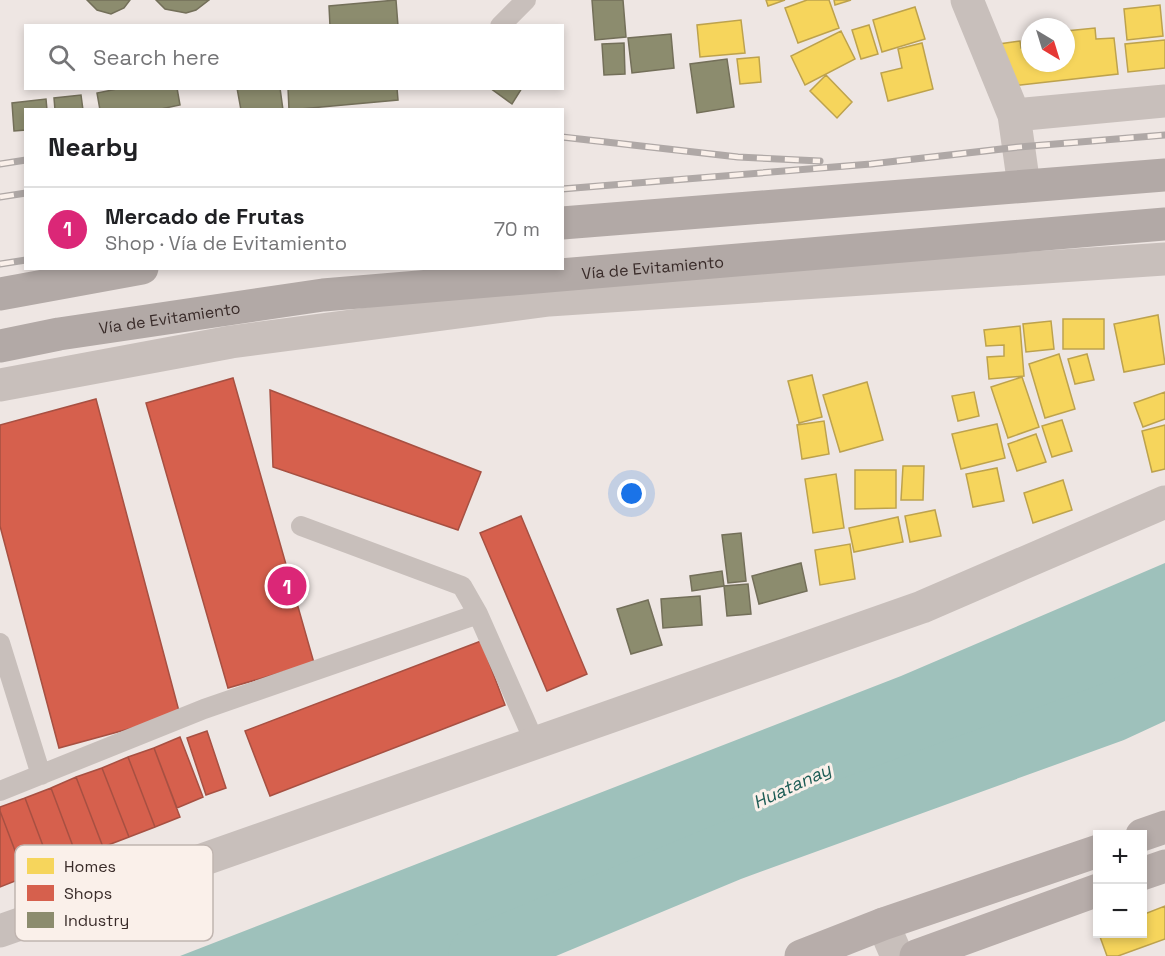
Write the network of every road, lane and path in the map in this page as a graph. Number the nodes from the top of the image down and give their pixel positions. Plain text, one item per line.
1 (525, 0) edge
2 (967, 0) edge
3 (502, 24) edge
4 (1165, 101) edge
5 (1014, 115) junction
6 (1165, 175) edge
7 (1024, 186) junction
8 (564, 223) edge
9 (1165, 224) edge
10 (1165, 259) edge
11 (131, 270) edge
12 (548, 288) junction
13 (0, 294) edge
14 (0, 346) edge
15 (0, 385) edge
16 (1165, 502) edge
17 (301, 526) dead end
18 (478, 614) junction
19 (0, 644) edge
20 (535, 743) junction
21 (41, 775) junction
22 (0, 791) edge
23 (1165, 827) edge
24 (1147, 834) edge
25 (1093, 853) edge
26 (213, 856) edge
27 (1165, 866) edge
28 (1147, 873) edge
29 (1093, 892) edge
30 (883, 924) junction
31 (15, 926) edge
32 (0, 931) edge
33 (801, 956) edge
34 (897, 956) edge
35 (916, 956) edge

1 - 3 lane
2 - 5 street
4 - 5 street
5 - 7 street
6 - 7 highway
7 - 8 highway
9 - 12 highway, Vía de Evitamiento
10 - 12 street
11 - 13 highway
12 - 14 highway, Vía de Evitamiento
12 - 15 street
16 - 20 street
17 - 18 lane
18 - 20 lane
18 - 21 lane
19 - 21 lane
20 - 26 street
21 - 22 lane
23 - 24 main road
25 - 30 main road
27 - 28 main road
29 - 35 main road
30 - 33 main road
30 - 34 street
31 - 32 street

